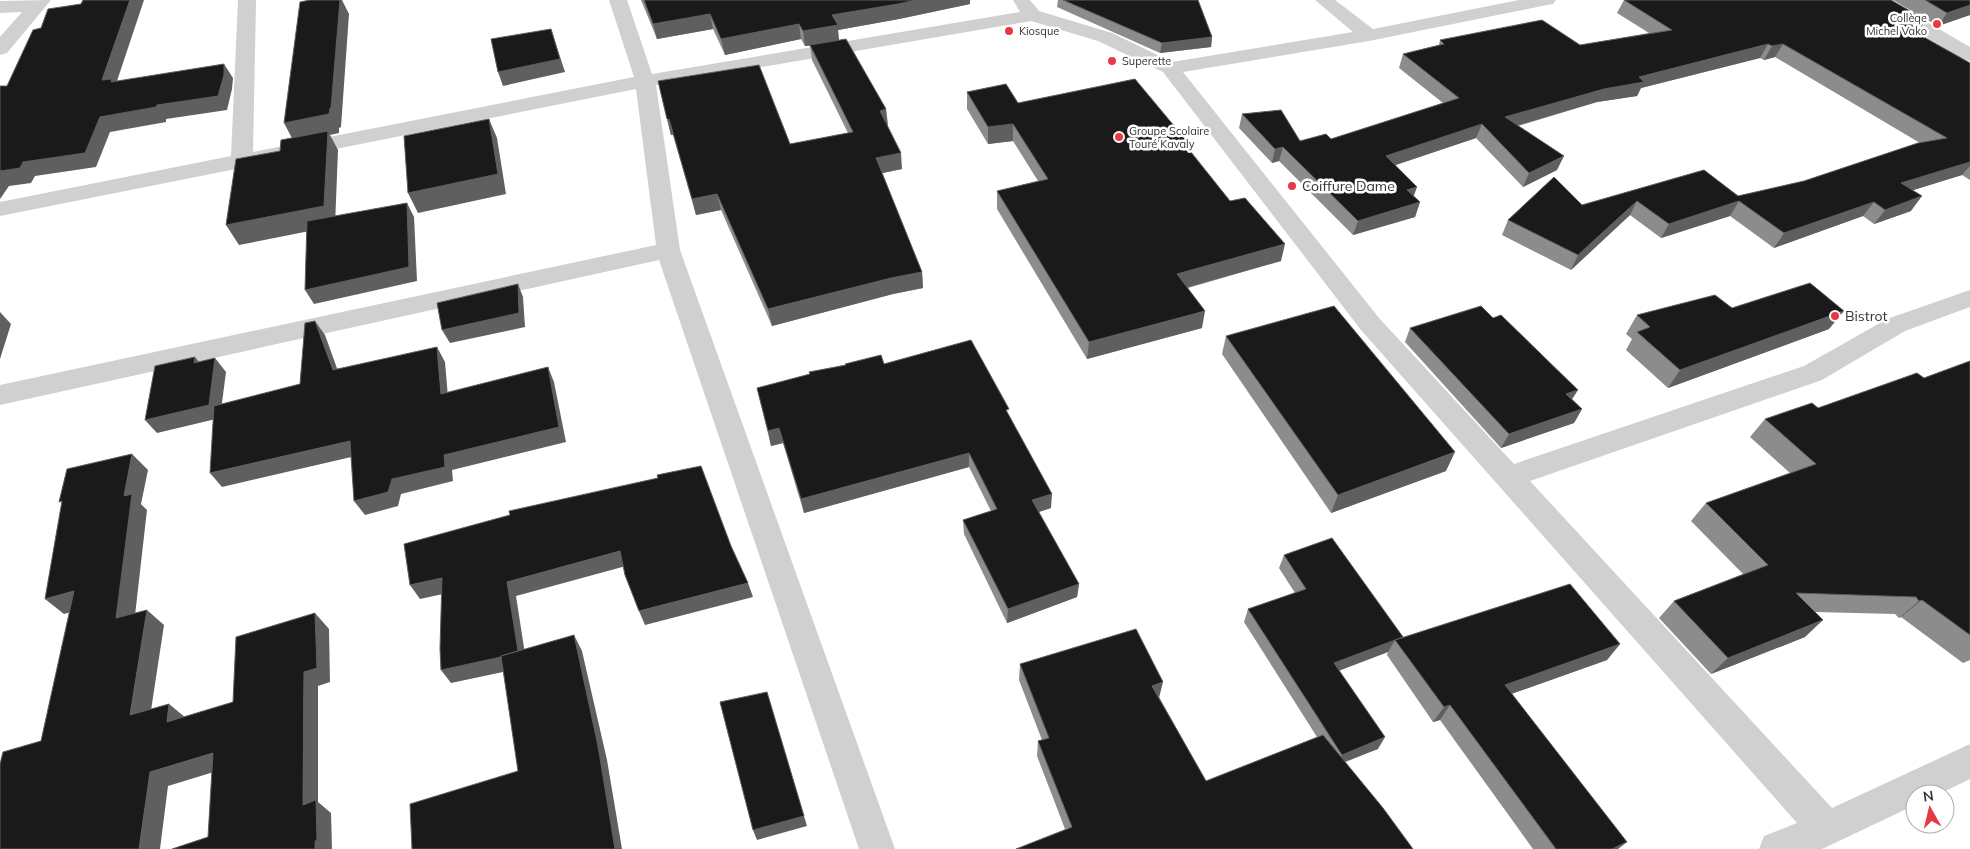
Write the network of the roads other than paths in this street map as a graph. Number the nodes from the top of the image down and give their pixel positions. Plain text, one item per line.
1 (247, 0) edge
2 (618, 0) edge
3 (1324, 0) edge
4 (1547, 0) edge
5 (1876, 0) edge
6 (40, 3) edge
7 (0, 7) edge
8 (1026, 8) edge
9 (1369, 35) junction
10 (0, 49) edge
11 (1970, 55) edge
12 (1170, 68) junction
13 (645, 82) junction
14 (242, 161) junction
15 (0, 209) edge
16 (668, 250) junction
17 (1970, 298) edge
18 (0, 395) edge
19 (1508, 477) junction
20 (1970, 761) edge
21 (1827, 829) junction
22 (877, 849) edge
23 (1777, 849) edge

1 - 14 street
2 - 13 street
3 - 9 street
4 - 9 street
5 - 11 street
6 - 7 street
6 - 10 street
8 - 12 street
8 - 13 street
9 - 12 street
12 - 19 street
13 - 14 street
13 - 16 street
14 - 15 street
16 - 18 street
16 - 22 street
17 - 19 street
19 - 21 street
20 - 21 street
21 - 23 street

